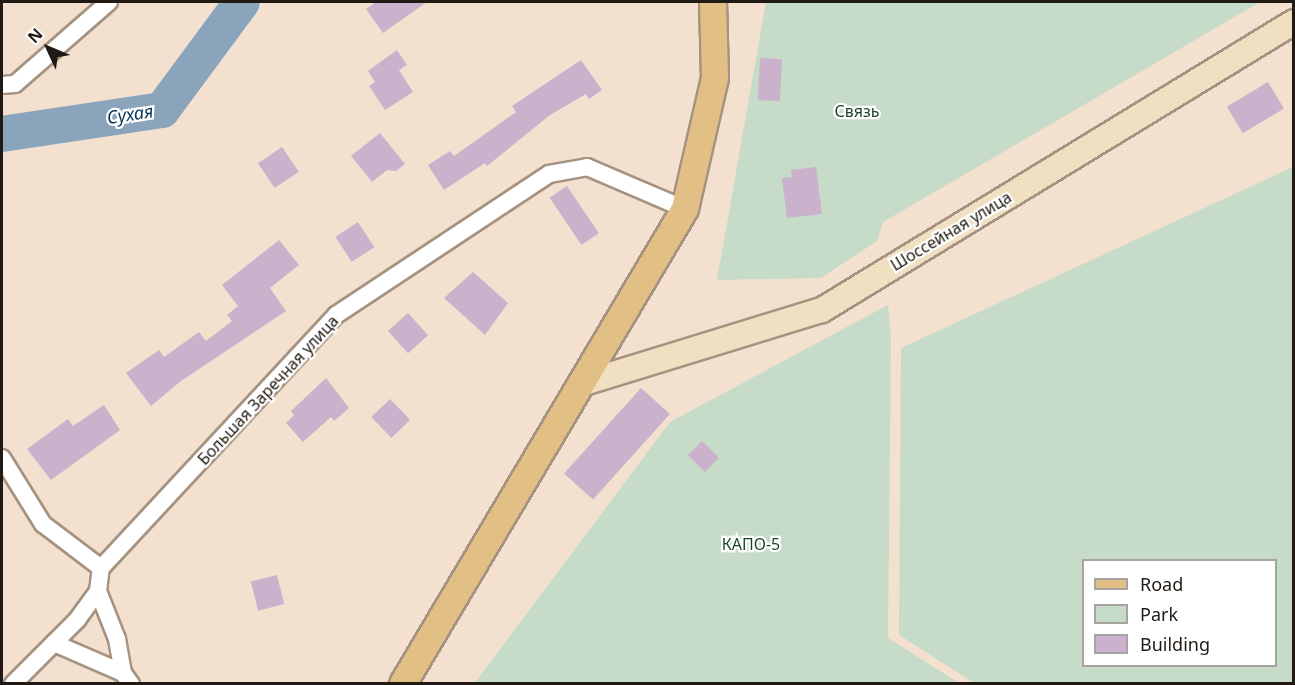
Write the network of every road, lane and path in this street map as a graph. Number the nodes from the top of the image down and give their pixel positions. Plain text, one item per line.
1 (109, 2) edge
2 (712, 2) edge
3 (1293, 22) edge
4 (2, 85) edge
5 (685, 209) junction
6 (584, 383) junction
7 (2, 458) edge
8 (101, 568) junction
9 (98, 591) junction
10 (54, 643) junction
11 (127, 678) edge
12 (13, 684) edge
13 (403, 684) edge

1 - 4 street
2 - 5 main road
3 - 6 street, Шоссейная улица
5 - 6 main road
5 - 8 street, Большая Заречная улица
6 - 13 main road
7 - 8 street
8 - 9 street
9 - 10 street
9 - 11 street
10 - 11 street
10 - 12 street

